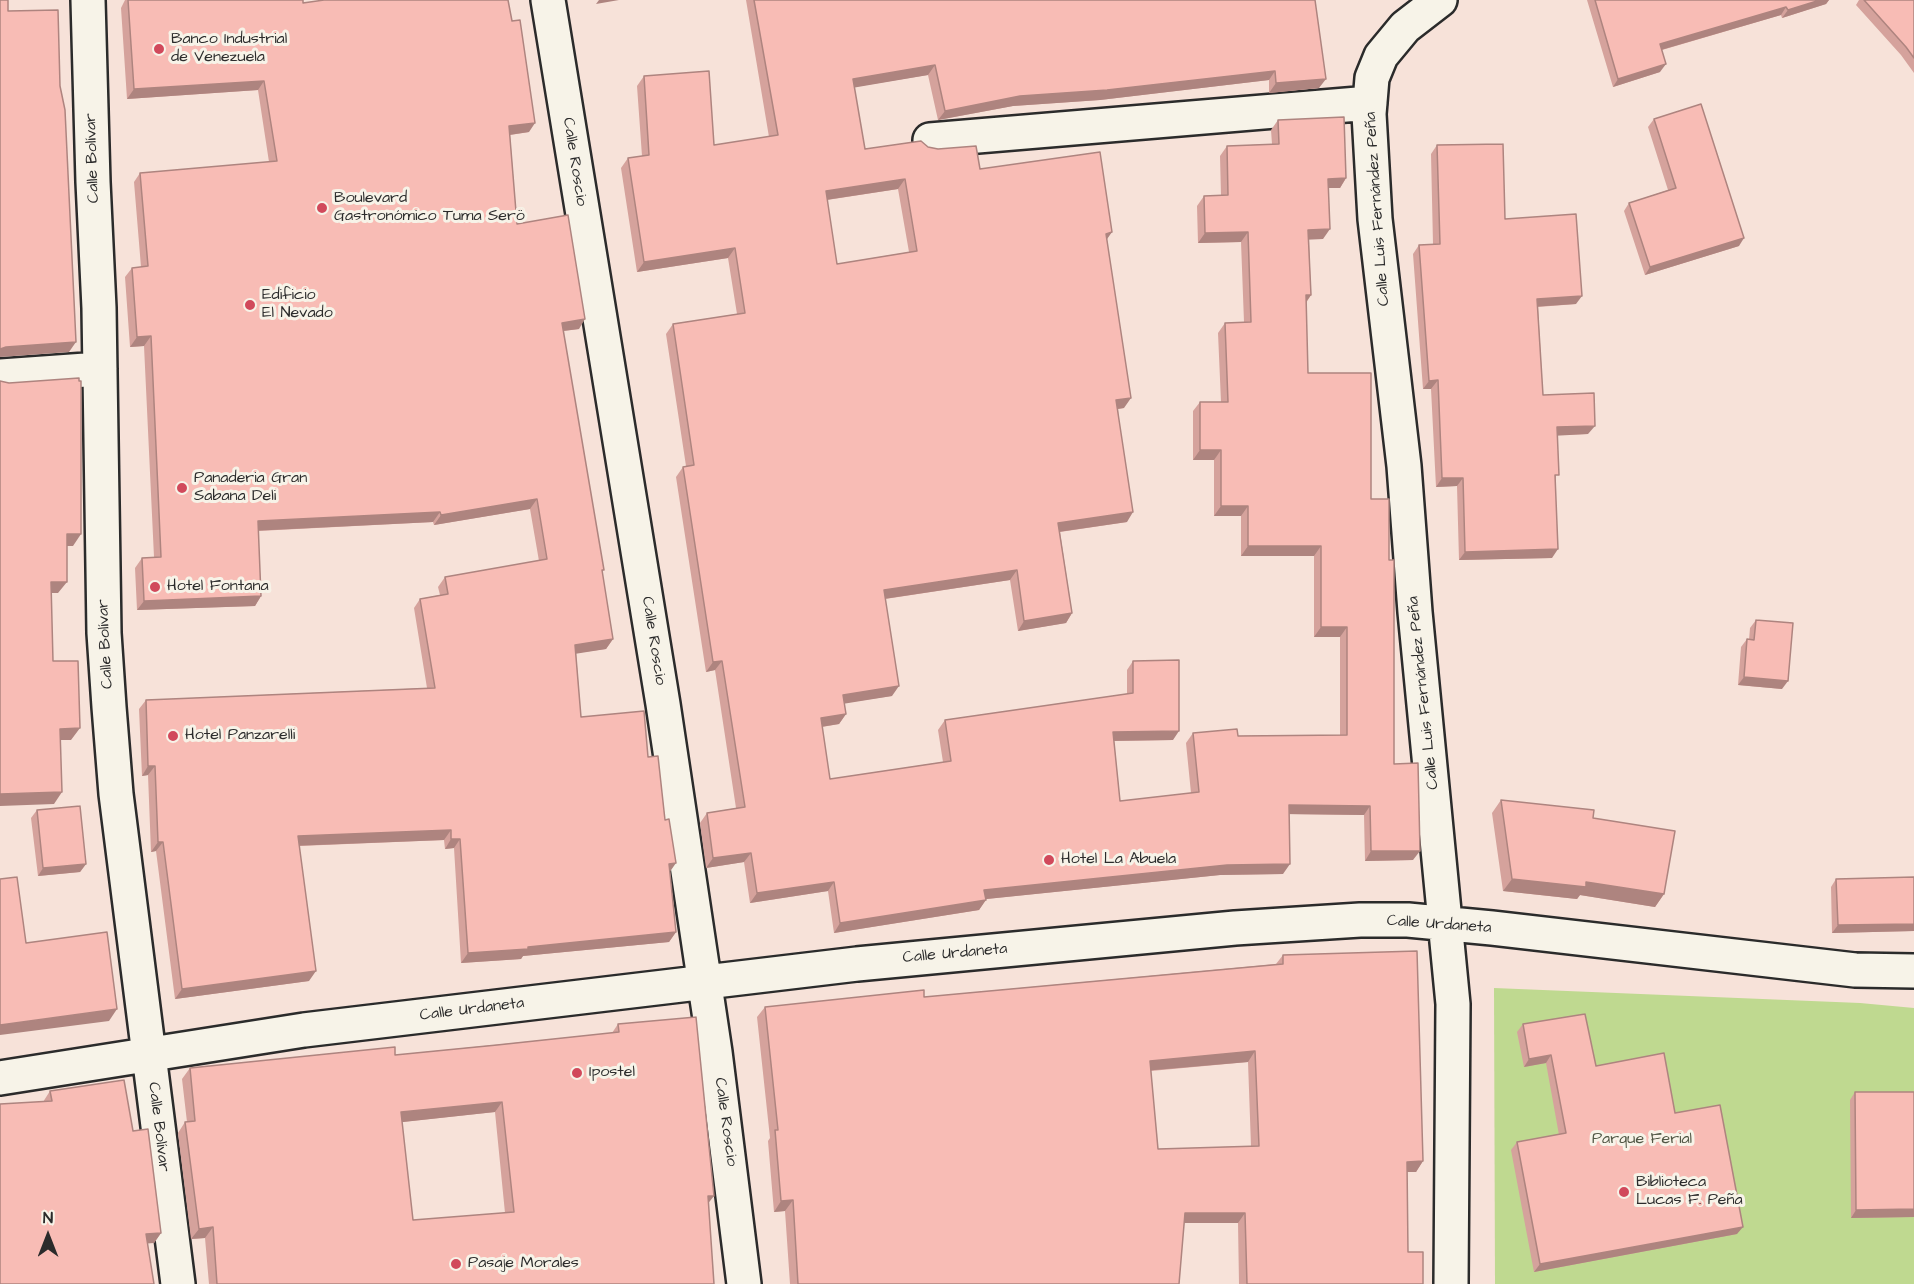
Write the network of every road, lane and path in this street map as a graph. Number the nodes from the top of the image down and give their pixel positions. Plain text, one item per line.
1 (88, 0) edge
2 (548, 0) edge
3 (1440, 0) edge
4 (1370, 103) junction
5 (930, 141) dead end
6 (100, 369) junction
7 (0, 376) edge
8 (1446, 924) junction
9 (1914, 971) edge
10 (704, 982) junction
11 (148, 1054) junction
12 (0, 1078) edge
13 (178, 1284) edge
14 (744, 1284) edge
15 (1451, 1284) edge

1 - 6 street, Calle Bolívar
2 - 10 street, Calle Roscio
3 - 4 street, Calle Luis Fernández Peña
4 - 5 street
4 - 8 street, Calle Luis Fernández Peña
6 - 7 street
6 - 11 street, Calle Bolívar
8 - 9 street, Calle Urdaneta
8 - 10 street, Calle Urdaneta
8 - 15 street, Calle Luis Fernández Peña
10 - 11 street, Calle Urdaneta
10 - 14 street, Calle Roscio
11 - 12 street, Calle Urdaneta
11 - 13 street, Calle Bolívar

